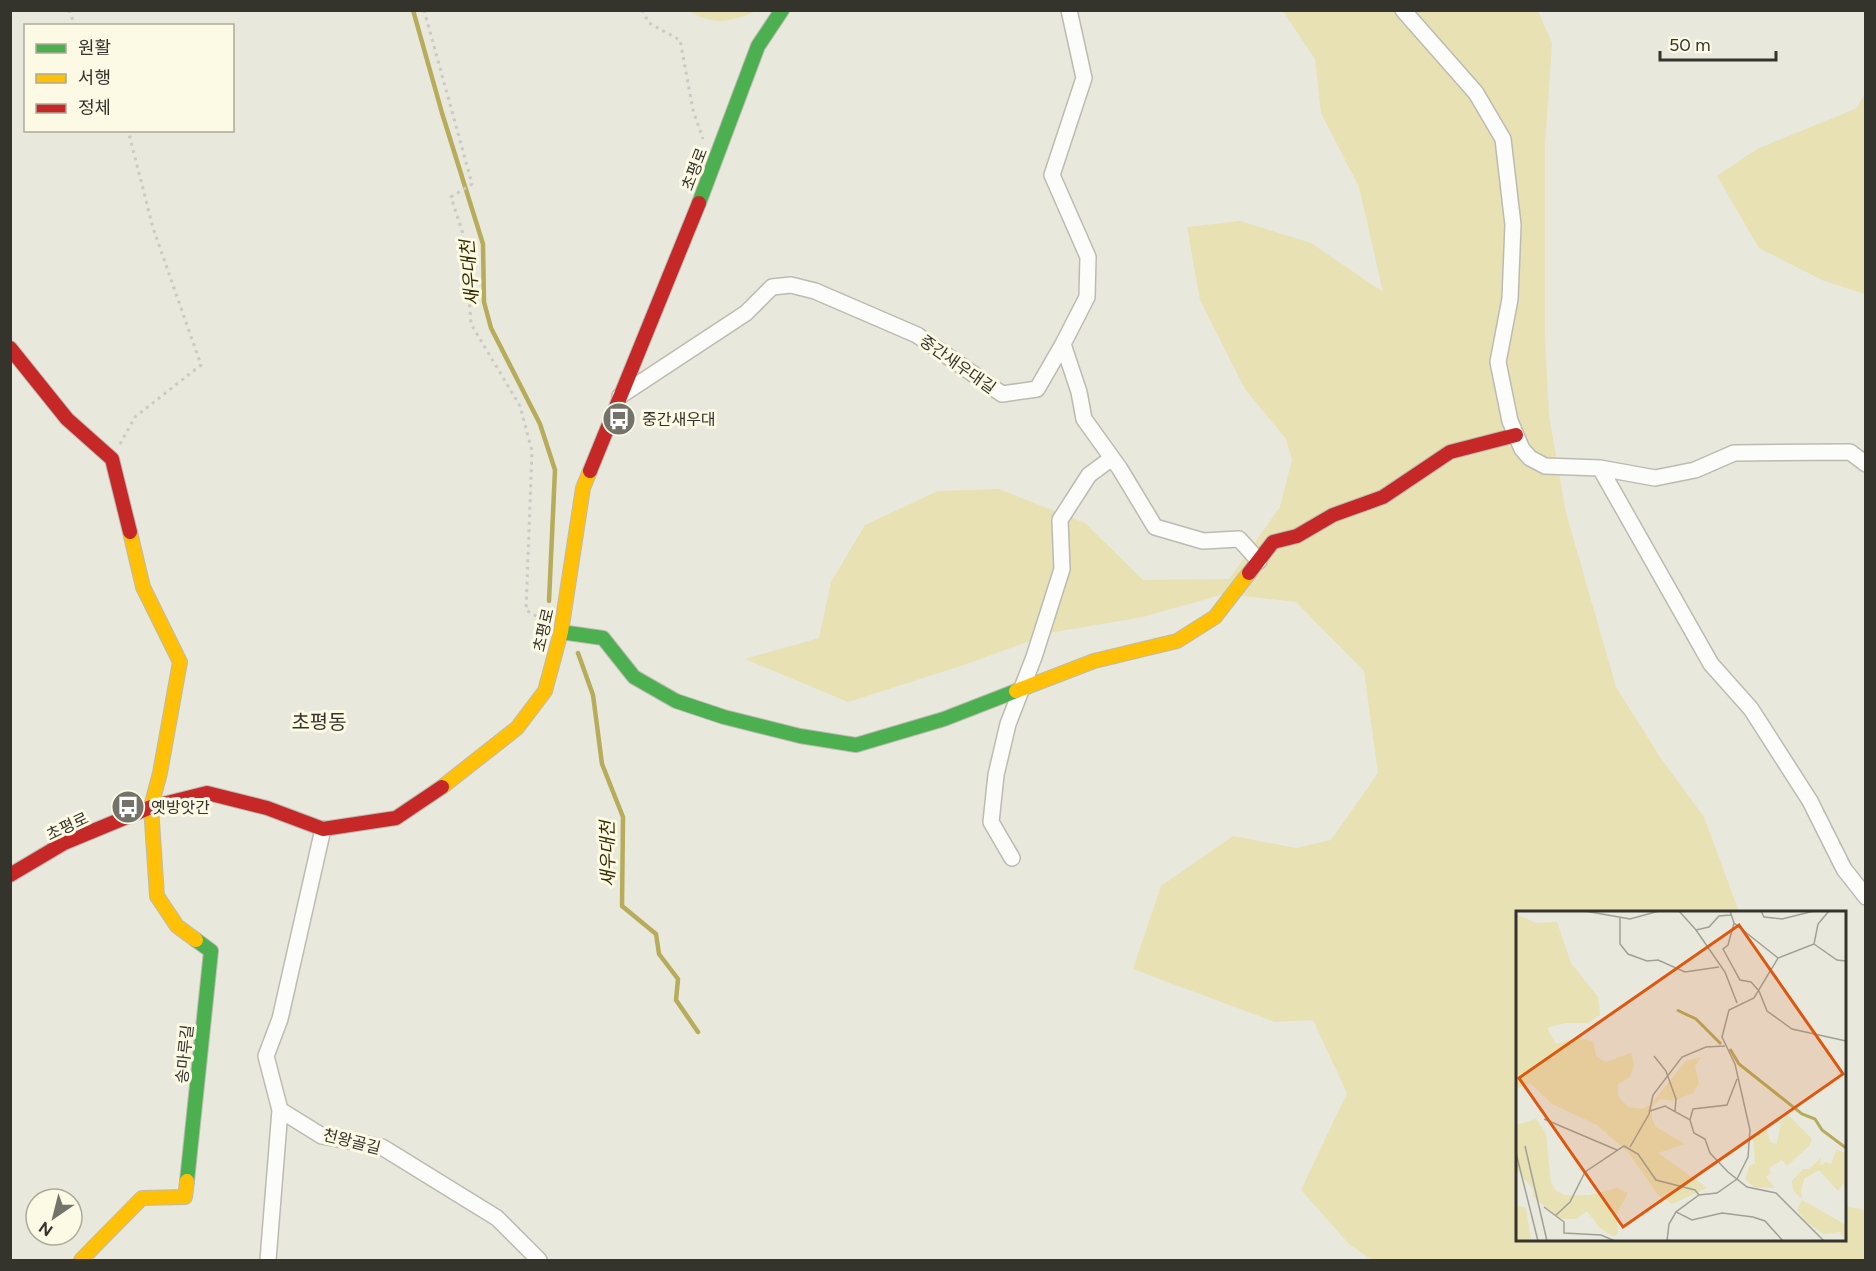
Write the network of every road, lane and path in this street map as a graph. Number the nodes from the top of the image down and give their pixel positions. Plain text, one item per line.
1 (424, 10) edge
2 (642, 10) edge
3 (782, 10) edge
4 (1069, 10) edge
5 (1403, 10) edge
6 (129, 132) edge
7 (713, 166) junction
8 (1063, 344) junction
9 (10, 348) edge
10 (620, 396) junction
11 (1516, 435) junction
12 (1112, 458) junction
13 (112, 459) junction
14 (1866, 464) edge
15 (1600, 468) junction
16 (1260, 561) junction
17 (561, 632) junction
18 (1023, 688) junction
19 (151, 807) junction
20 (323, 829) junction
21 (1012, 858) dead end
22 (10, 875) edge
23 (1866, 897) edge
24 (280, 1110) junction
25 (81, 1260) edge
26 (268, 1260) edge
27 (539, 1260) edge

1 - 17 path
2 - 7 path
3 - 7 street, 초평로
4 - 8 street
5 - 11 street
6 - 13 path
7 - 10 street, 초평로
8 - 10 street, 중간새우대길
8 - 12 street
9 - 13 street
10 - 17 street, 초평로
11 - 15 street
11 - 16 street
12 - 16 street
12 - 18 street
13 - 19 street
14 - 15 street
15 - 23 street
16 - 18 street
17 - 18 street
17 - 20 street, 초평로
18 - 21 street
19 - 20 street, 초평로
19 - 22 street, 초평로
19 - 25 street, 송마루길
20 - 24 street
24 - 26 street
24 - 27 street, 천왕골길

